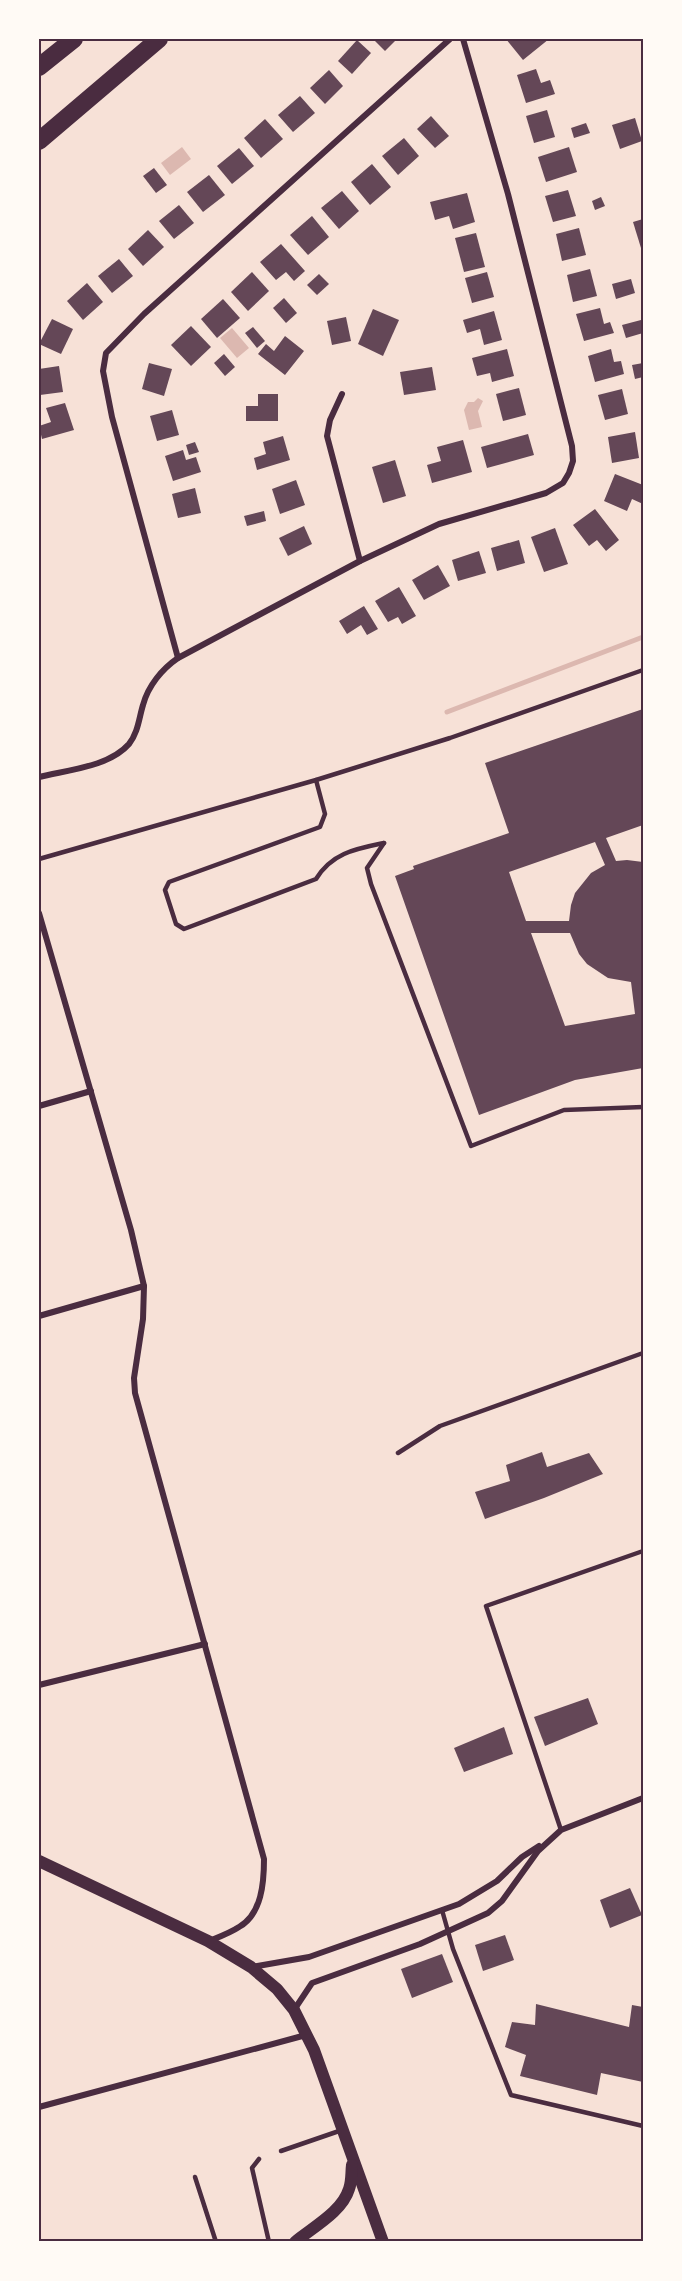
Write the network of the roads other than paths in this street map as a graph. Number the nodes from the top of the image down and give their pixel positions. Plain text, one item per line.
1 (74, 39) edge
2 (159, 39) edge
3 (450, 39) edge
4 (463, 39) edge
5 (39, 68) edge
6 (39, 141) edge
7 (342, 394) dead end
8 (360, 561) junction
9 (178, 658) junction
10 (643, 670) edge
11 (39, 777) edge
12 (316, 780) junction
13 (39, 859) edge
14 (39, 913) edge
15 (91, 1091) junction
16 (39, 1106) edge
17 (643, 1107) edge
18 (144, 1286) junction
19 (39, 1316) edge
20 (643, 1353) edge
21 (398, 1453) dead end
22 (643, 1551) edge
23 (205, 1644) junction
24 (39, 1685) edge
25 (643, 1798) edge
26 (561, 1830) junction
27 (552, 1837) junction
28 (39, 1861) edge
29 (442, 1911) junction
30 (448, 1932) junction
31 (208, 1941) junction
32 (251, 1967) junction
33 (294, 2010) junction
34 (306, 2034) junction
35 (39, 2107) edge
36 (643, 2126) edge
37 (342, 2130) junction
38 (281, 2151) dead end
39 (259, 2159) dead end
40 (353, 2161) junction
41 (195, 2177) dead end
42 (216, 2242) edge
43 (269, 2242) edge
44 (295, 2242) edge
45 (382, 2242) edge

1 - 5 highway
2 - 6 highway
3 - 9 street
4 - 8 street
7 - 8 street
8 - 9 street
9 - 11 street
10 - 12 lane
12 - 13 lane
12 - 17 lane
14 - 15 street
15 - 16 street
15 - 18 street
18 - 19 street
18 - 23 street
20 - 21 lane
22 - 26 lane
23 - 24 street
23 - 31 street
25 - 26 street
26 - 27 street
27 - 29 street
27 - 30 street
28 - 31 main road
29 - 30 lane
29 - 32 street
30 - 33 street
30 - 36 lane
31 - 32 main road
32 - 33 main road
33 - 34 main road
34 - 35 street
34 - 37 main road
37 - 38 lane
37 - 40 main road
39 - 43 lane
40 - 44 main road
40 - 45 main road
41 - 42 lane

